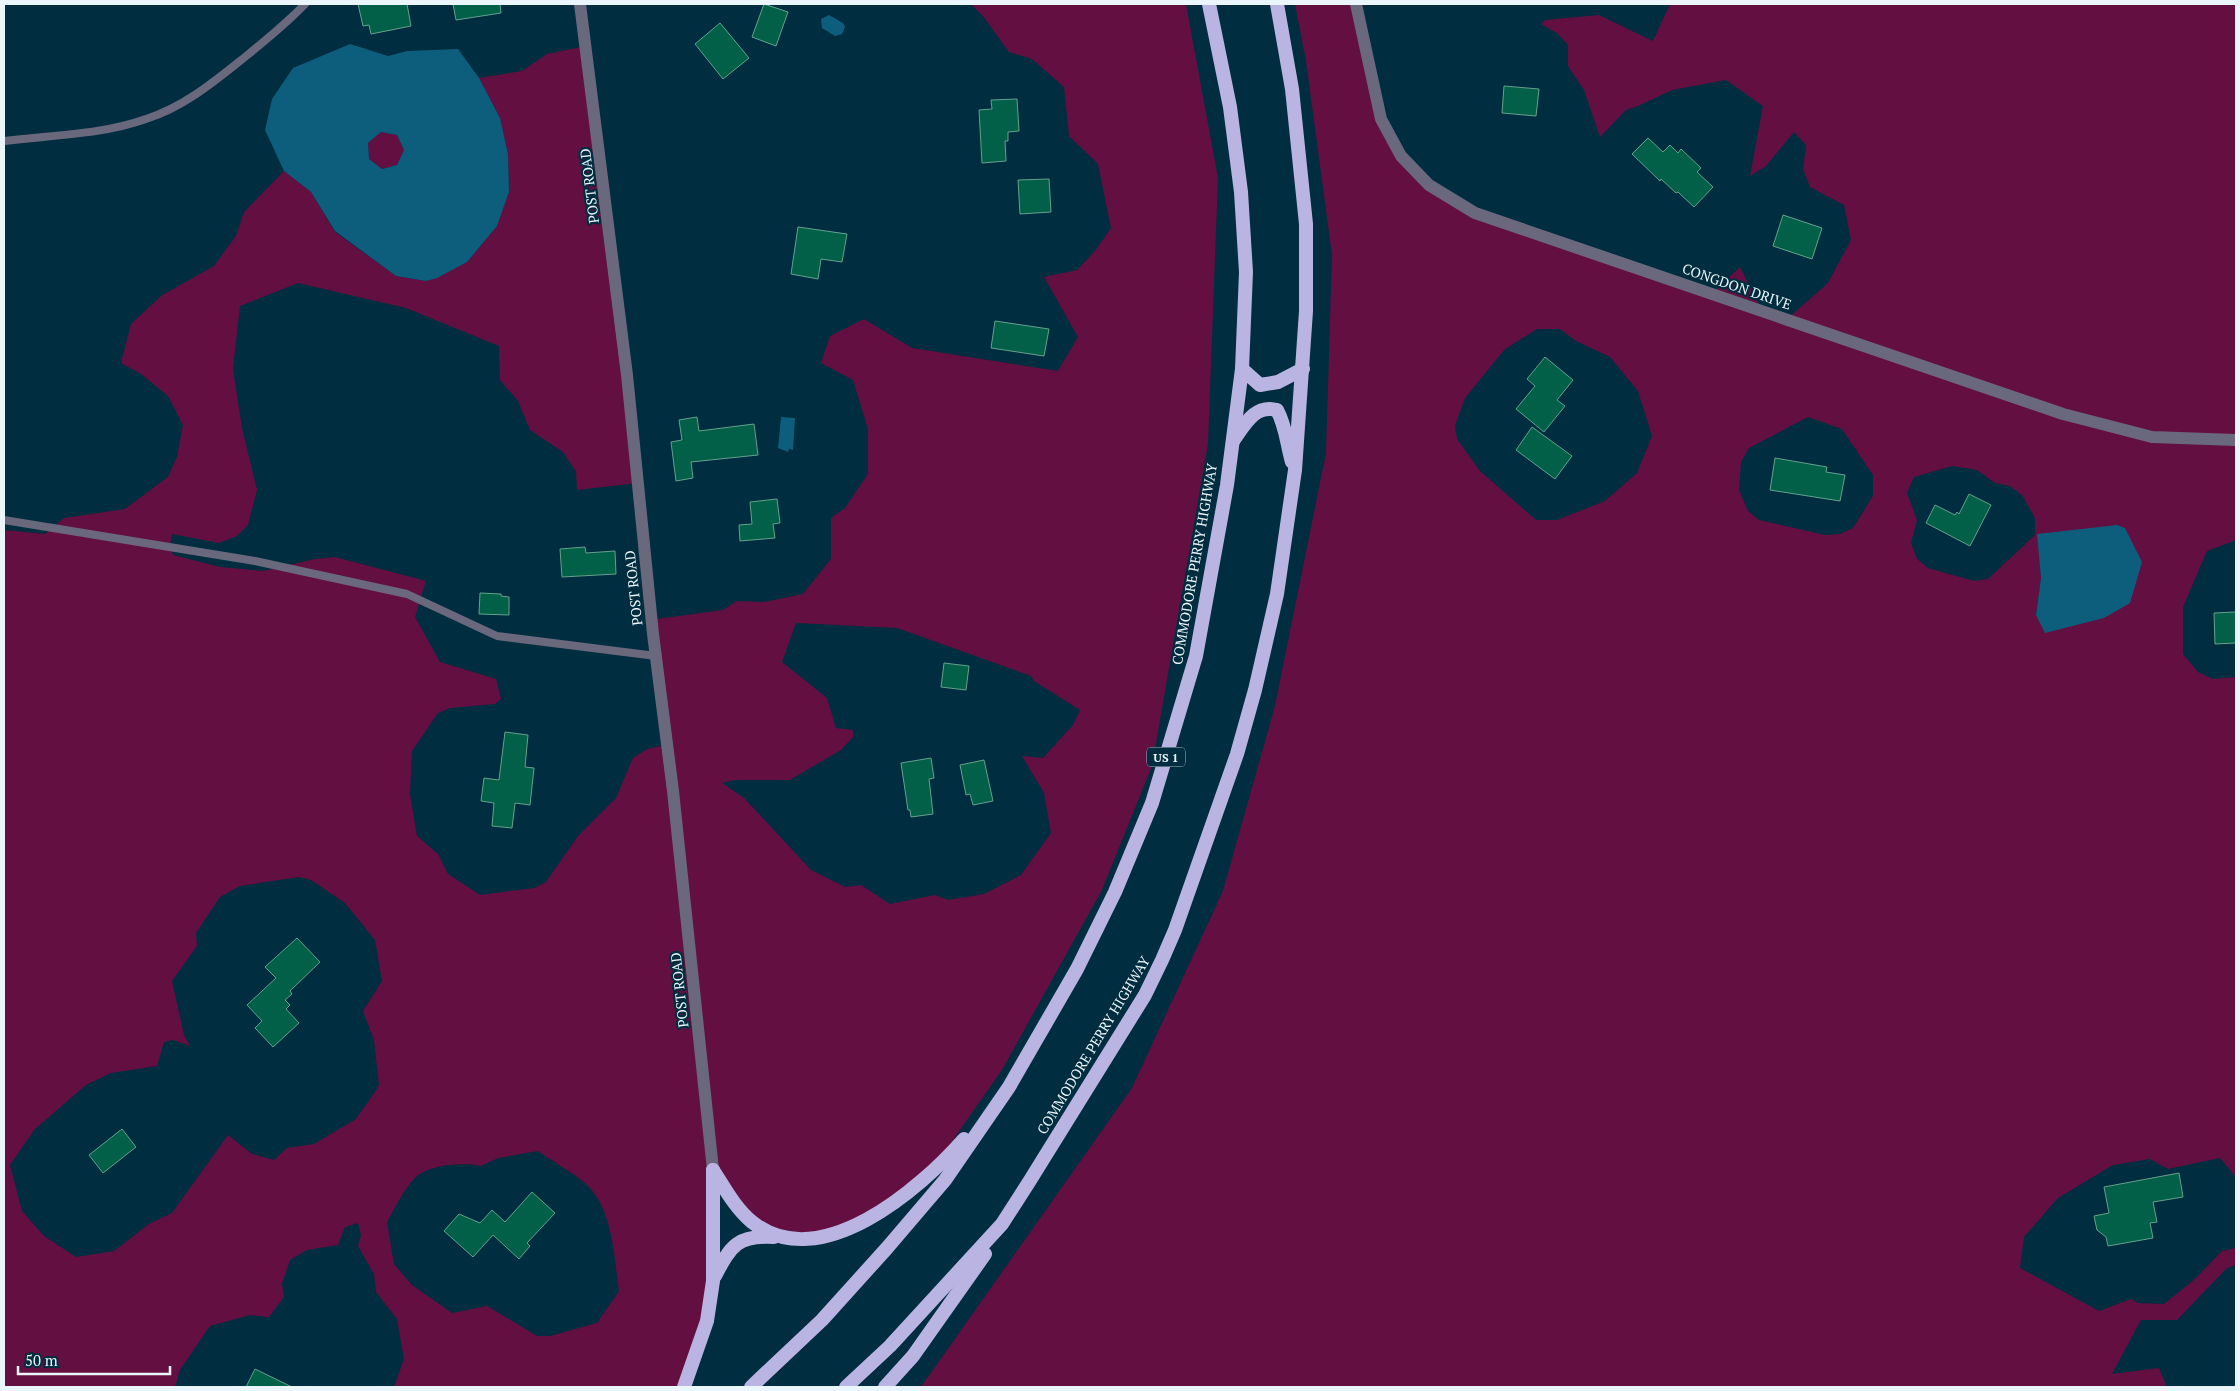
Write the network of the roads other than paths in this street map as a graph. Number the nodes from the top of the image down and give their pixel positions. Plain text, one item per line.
1 (305, 4) edge
2 (580, 4) edge
3 (1209, 4) edge
4 (1277, 4) edge
5 (1356, 4) edge
6 (4, 141) edge
7 (1242, 368) junction
8 (1303, 369) junction
9 (2236, 440) edge
10 (1232, 442) junction
11 (1294, 470) junction
12 (4, 520) edge
13 (656, 656) junction
14 (1010, 1087) junction
15 (713, 1170) junction
16 (1002, 1224) junction
17 (782, 1237) junction
18 (713, 1281) junction
19 (684, 1387) edge
20 (751, 1387) edge
21 (846, 1387) edge
22 (885, 1387) edge

1 - 6 lane
2 - 13 street, POST ROAD
3 - 7 highway, COMMODORE PERRY HIGHWAY / US 1
4 - 8 highway, COMMODORE PERRY HIGHWAY
5 - 9 street, CONGDON DRIVE
7 - 8 highway
7 - 10 highway, COMMODORE PERRY HIGHWAY / US 1
8 - 11 highway, COMMODORE PERRY HIGHWAY
10 - 11 highway
10 - 14 highway, COMMODORE PERRY HIGHWAY / US 1
11 - 16 highway, COMMODORE PERRY HIGHWAY
12 - 13 lane
13 - 15 street, POST ROAD
14 - 17 highway
14 - 20 highway, COMMODORE PERRY HIGHWAY / US 1
15 - 17 highway
15 - 18 highway
16 - 21 highway, COMMODORE PERRY HIGHWAY
16 - 22 highway
17 - 18 highway
18 - 19 highway

